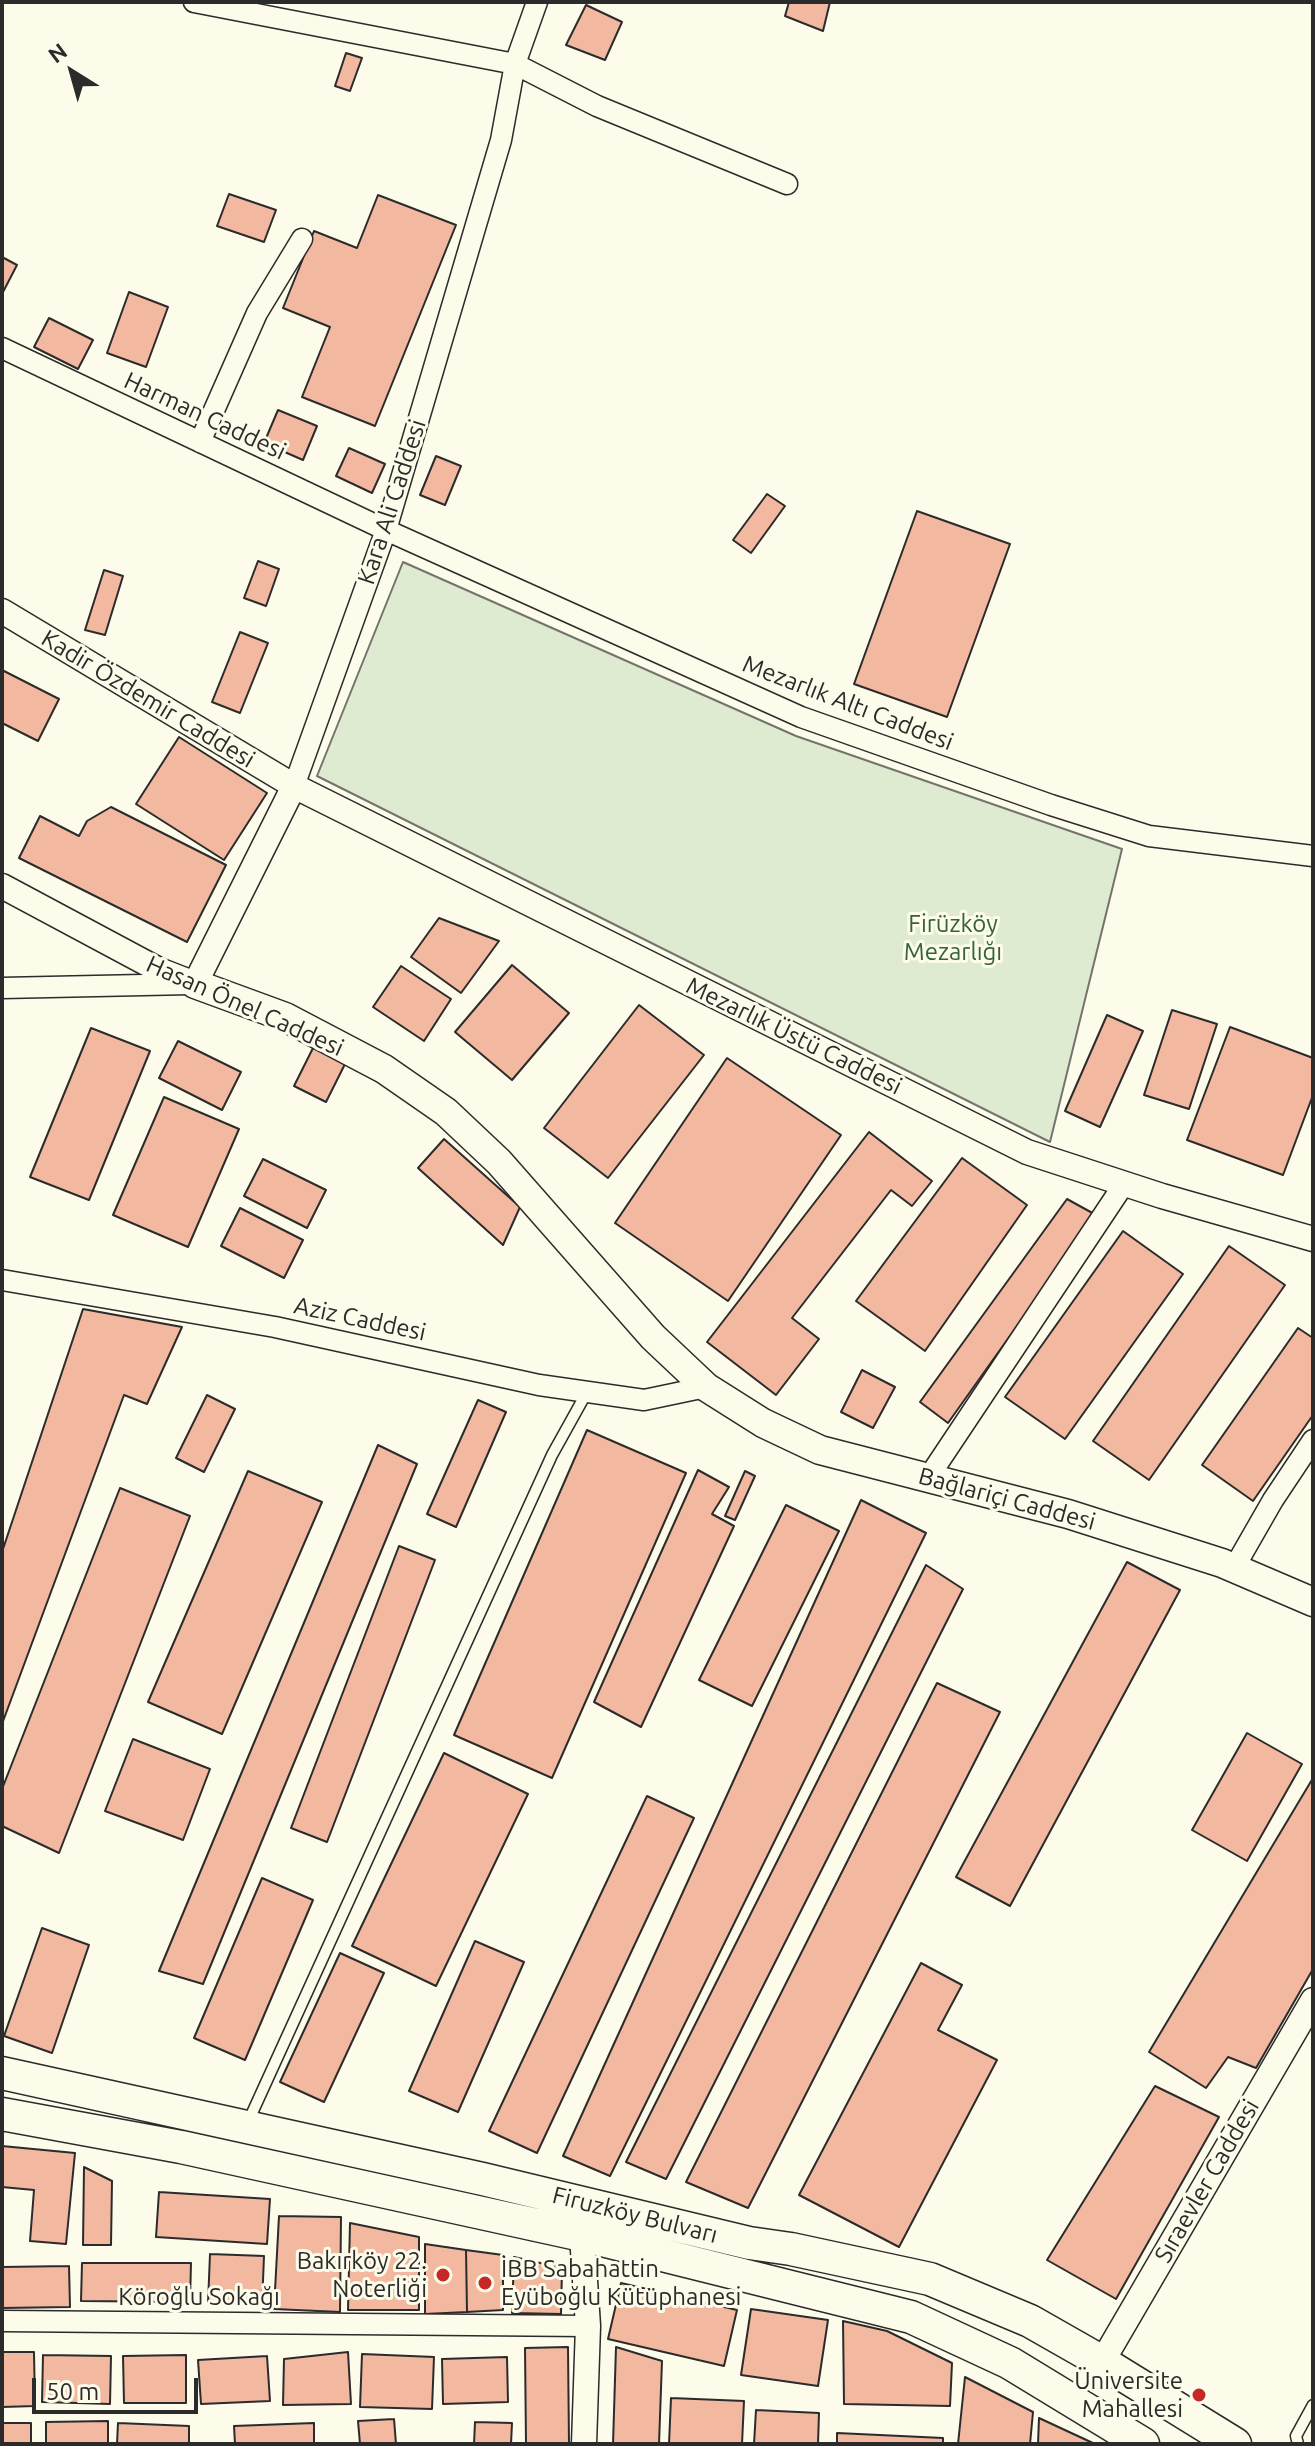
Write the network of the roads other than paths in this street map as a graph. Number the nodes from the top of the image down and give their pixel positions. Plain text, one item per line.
1 (194, 2) edge
2 (537, 2) edge
3 (515, 64) junction
4 (787, 184) dead end
5 (302, 239) dead end
6 (2, 348) edge
7 (200, 442) junction
8 (386, 530) junction
9 (2, 611) edge
10 (294, 786) junction
11 (1313, 856) edge
12 (2, 886) edge
13 (195, 984) junction
14 (2, 988) edge
15 (1124, 1184) junction
16 (1313, 1239) edge
17 (2, 1280) edge
18 (706, 1387) junction
19 (587, 1392) junction
20 (1313, 1440) edge
21 (928, 1478) junction
22 (1234, 1568) junction
23 (1313, 1602) edge
24 (1313, 2000) edge
25 (2, 2073) edge
26 (2, 2114) edge
27 (246, 2128) junction
28 (542, 2192) junction
29 (582, 2235) junction
30 (2, 2321) edge
31 (588, 2326) junction
32 (1102, 2362) junction
33 (1313, 2405) edge
34 (584, 2444) edge
35 (1143, 2444) edge
36 (1235, 2444) edge
37 (1298, 2444) edge

1 - 3 street
2 - 3 street, Kara Ali Caddesi
3 - 4 street
3 - 8 street, Kara Ali Caddesi
5 - 7 street
6 - 7 street, Harman Caddesi
7 - 8 street, Harman Caddesi
8 - 10 street, Kara Ali Caddesi
8 - 11 street, Mezarlık Altı Caddesi
9 - 10 street, Kadir Özdemir Caddesi
10 - 13 street, Kara Ali Caddesi
10 - 15 street, Mezarlık Üstü Caddesi
12 - 13 street, Hasan Önel Caddesi
13 - 14 street
13 - 18 main road, Hasan Önel Caddesi
15 - 16 street, Mezarlık Üstü Caddesi
15 - 21 street
17 - 19 street, Aziz Caddesi
18 - 19 street, Aziz Caddesi
18 - 21 main road, Bağlariçi Caddesi
19 - 27 lane
20 - 22 street
21 - 22 main road, Bağlariçi Caddesi
22 - 23 main road, Bağlariçi Caddesi
24 - 32 street, Sıraevler Caddesi
25 - 27 main road, Firuzköy Bulvarı
26 - 29 main road, Firuzköy Bulvarı
27 - 28 main road, Firuzköy Bulvarı
28 - 29 main road
28 - 32 main road, Firuzköy Bulvarı
29 - 31 street
29 - 35 main road, Firuzköy Bulvarı
30 - 31 street, Köroğlu Sokağı
31 - 34 street
32 - 36 main road, Firuzköy Bulvarı
33 - 37 lane

